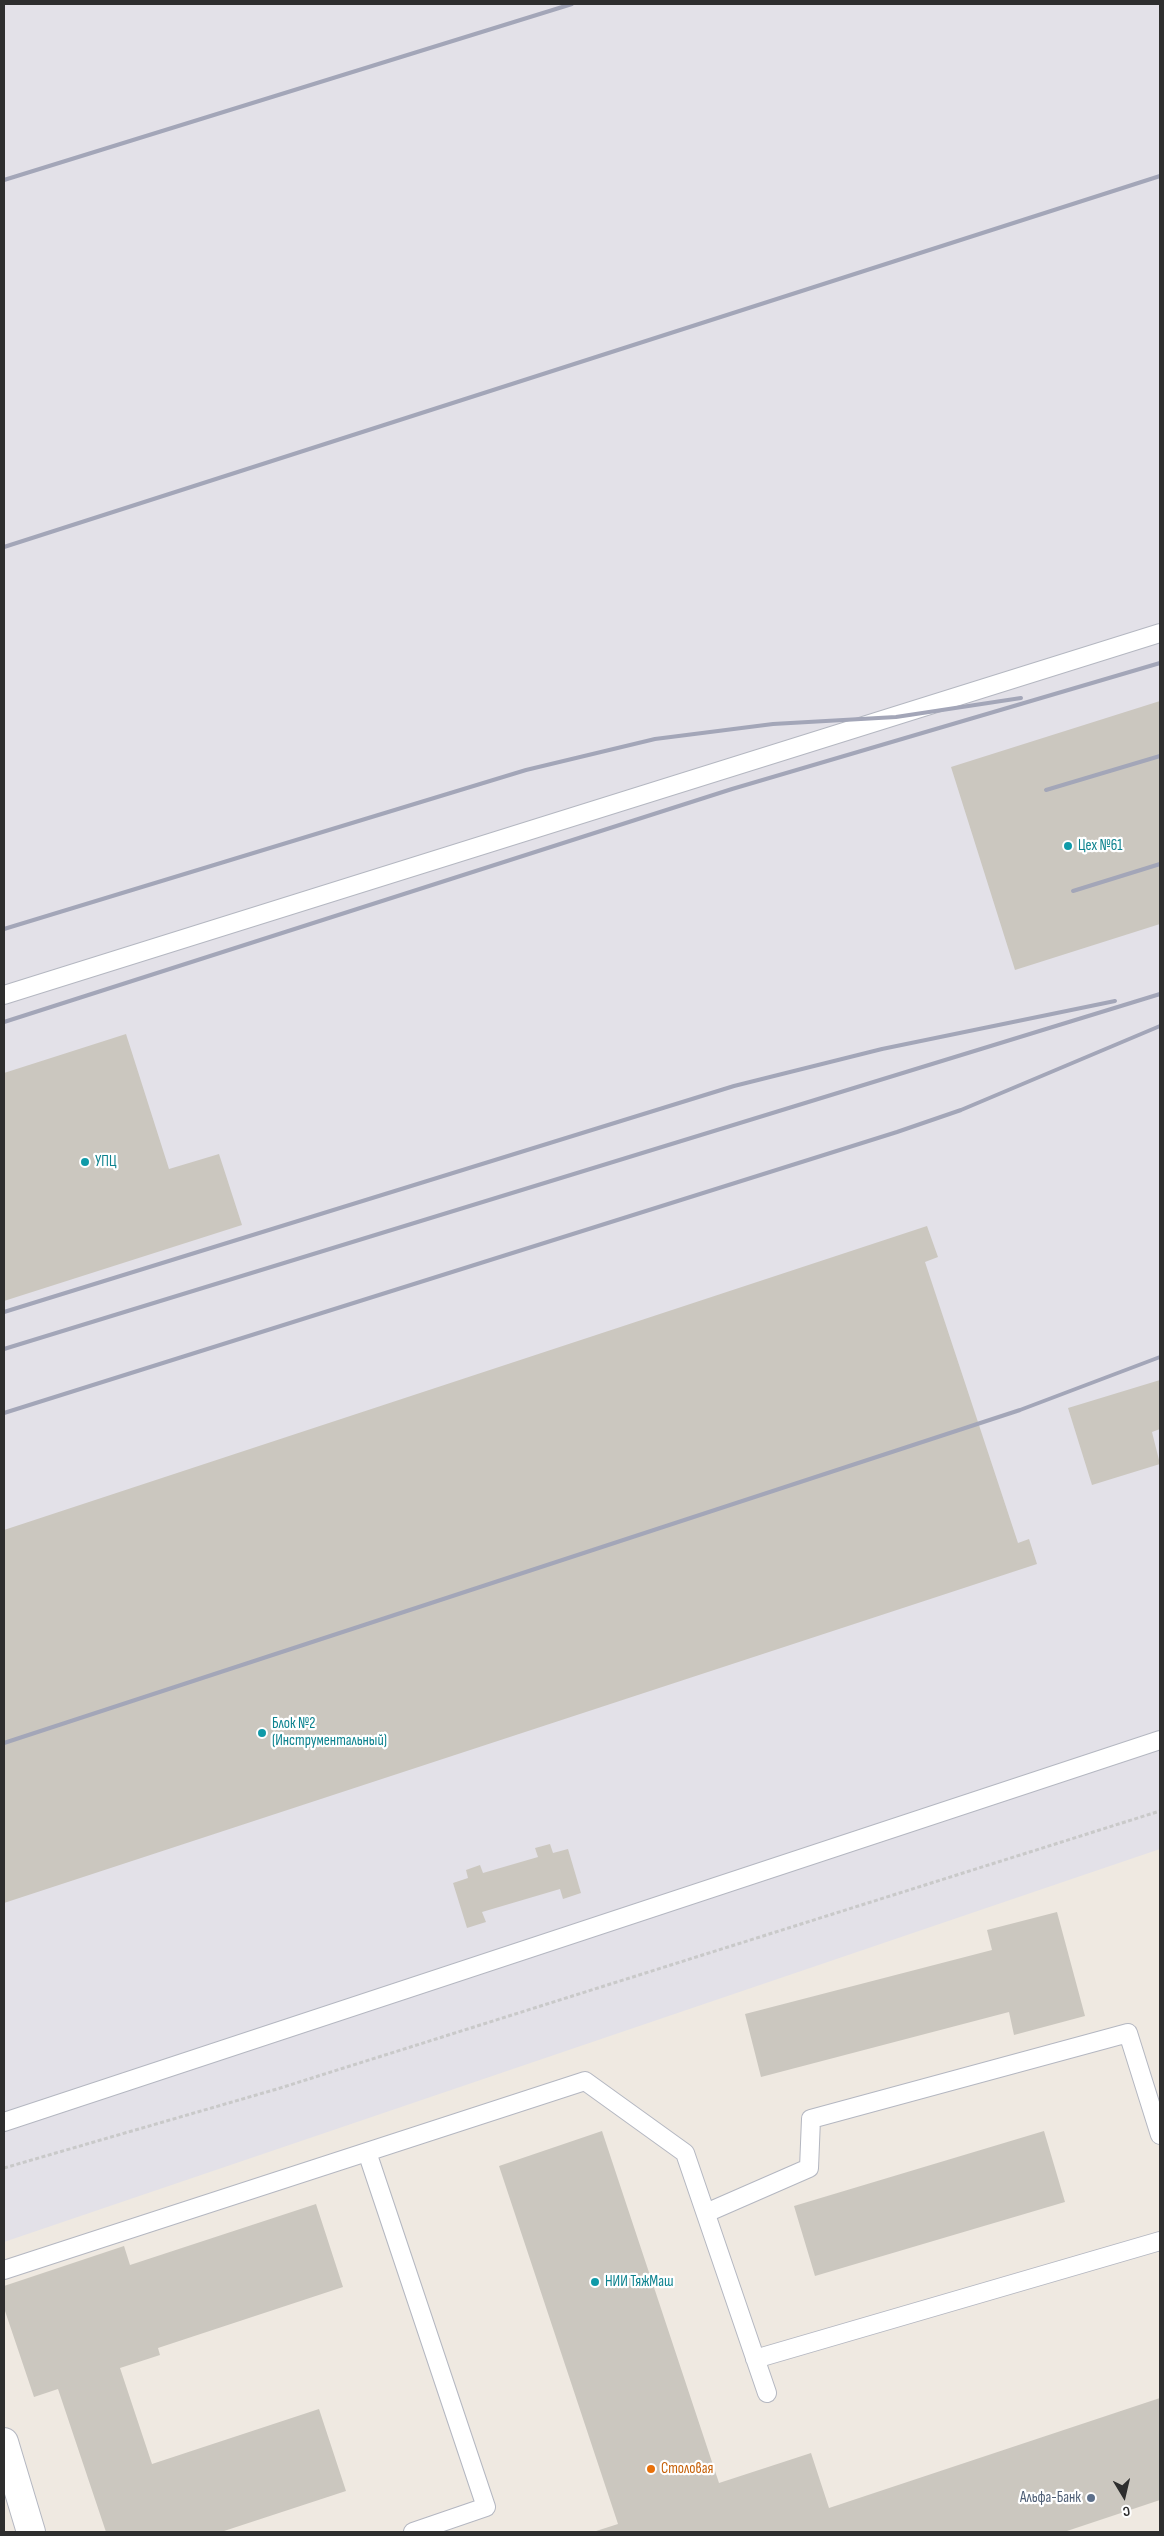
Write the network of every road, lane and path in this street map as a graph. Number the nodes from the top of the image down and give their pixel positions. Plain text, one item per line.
1 (1160, 633) edge
2 (4, 994) edge
3 (1160, 1740) edge
4 (1160, 1811) edge
5 (4, 2122) edge
6 (1160, 2135) edge
7 (366, 2152) junction
8 (4, 2168) edge
9 (706, 2213) junction
10 (1160, 2241) edge
11 (4, 2270) edge
12 (755, 2359) junction
13 (767, 2393) dead end
14 (4, 2442) edge
15 (31, 2532) edge
16 (413, 2532) edge

1 - 2 lane
3 - 5 lane
4 - 8 path
6 - 9 lane
7 - 9 lane
7 - 11 lane
7 - 16 lane
9 - 12 lane
10 - 12 lane
12 - 13 lane
14 - 15 street

